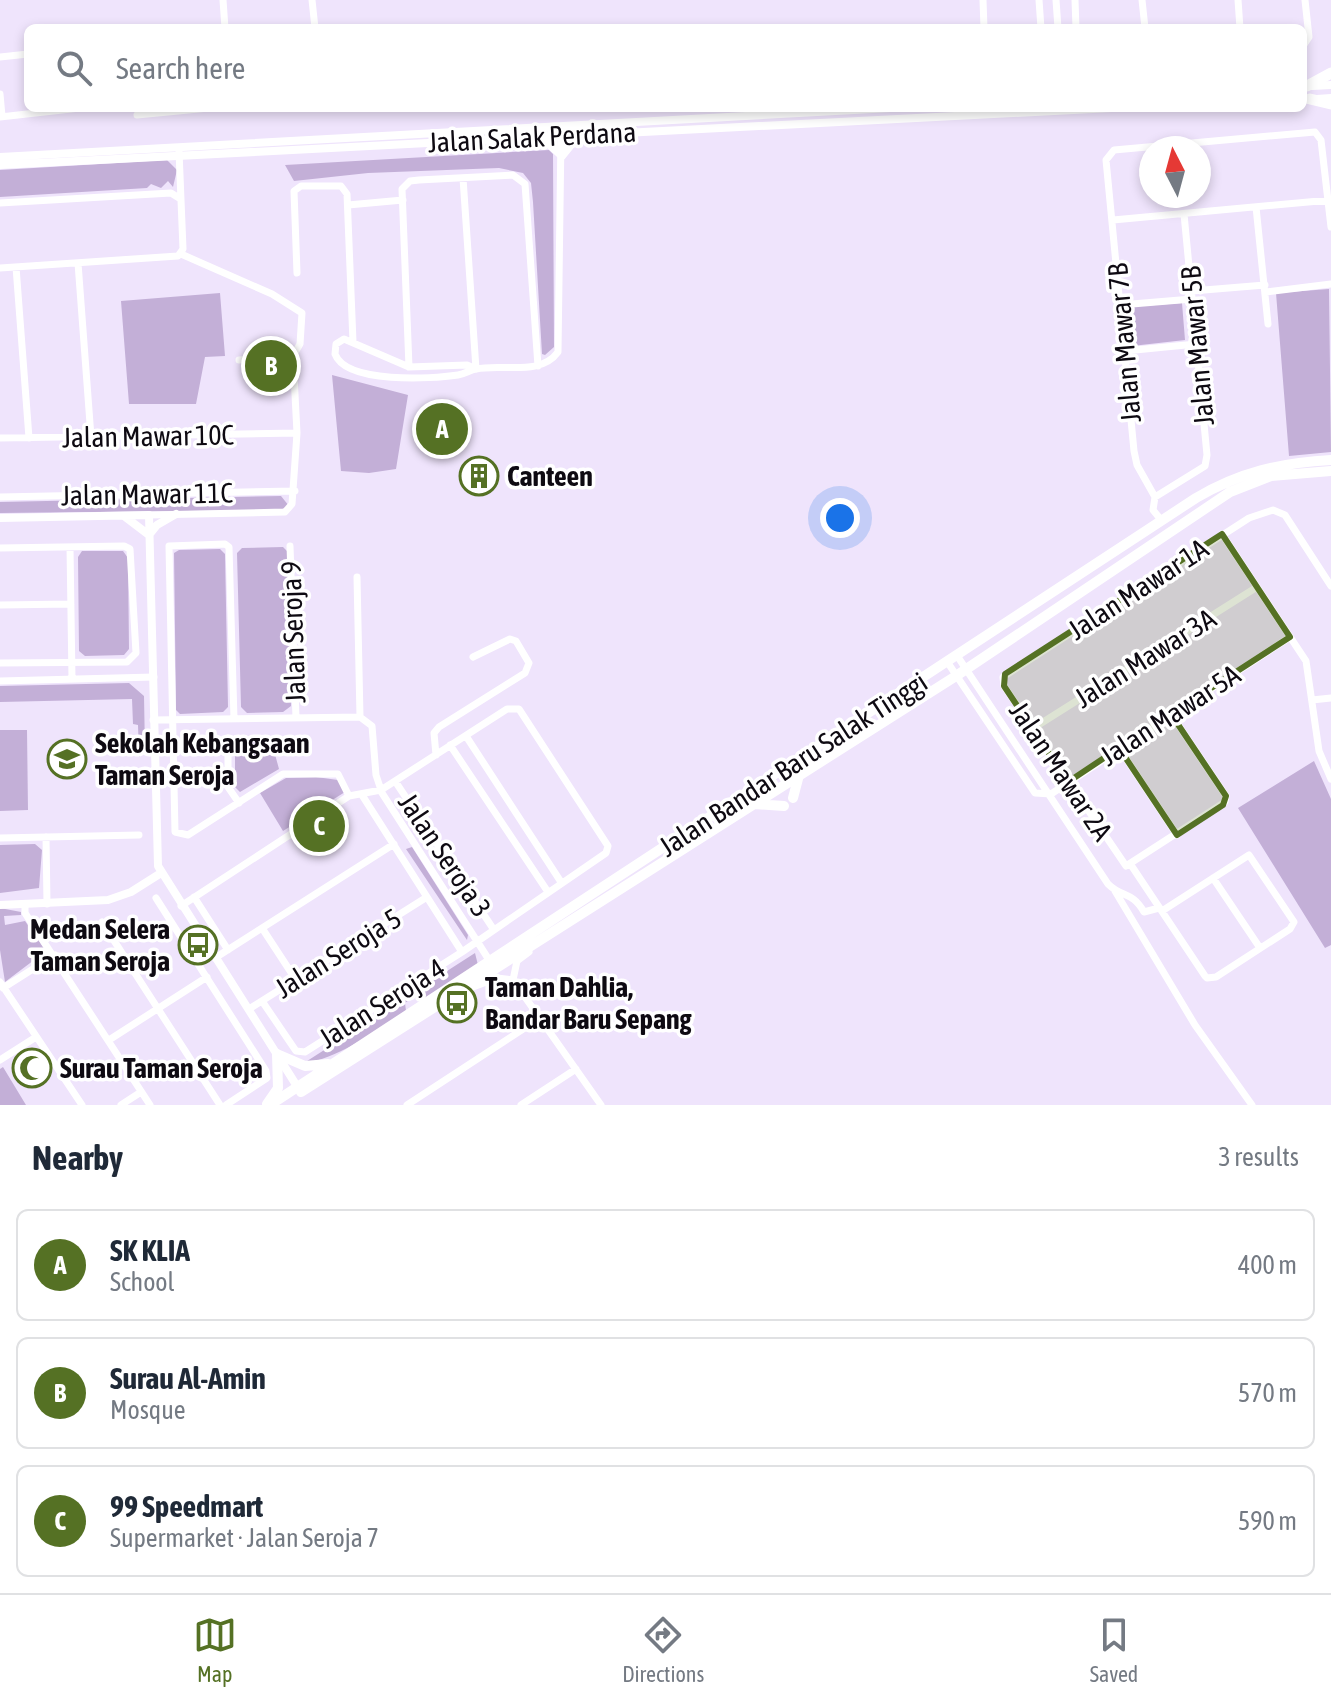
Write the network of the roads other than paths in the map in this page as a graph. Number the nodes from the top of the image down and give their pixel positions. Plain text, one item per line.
1 (223, 0) edge
2 (312, 0) edge
3 (983, 0) edge
4 (1039, 0) edge
5 (1056, 0) edge
6 (1075, 0) edge
7 (1142, 0) edge
8 (1238, 0) edge
9 (1305, 0) edge
10 (225, 24) edge
11 (315, 24) edge
12 (984, 24) edge
13 (1041, 24) edge
14 (1058, 24) edge
15 (1076, 24) edge
16 (1145, 24) edge
17 (1240, 24) edge
18 (1307, 40) edge
19 (24, 54) edge
20 (0, 57) edge
21 (1331, 73) edge
22 (1307, 85) edge
23 (1331, 85) edge
24 (1307, 86) edge
25 (0, 94) edge
26 (1307, 99) edge
27 (1331, 101) edge
28 (40, 112) edge
29 (168, 112) edge
30 (805, 112) edge
31 (1010, 112) edge
32 (783, 113) junction
33 (137, 115) dead end
34 (1, 116) edge
35 (560, 125) junction
36 (785, 125) junction
37 (579, 135) junction
38 (561, 136) junction
39 (541, 138) junction
40 (179, 151) junction
41 (562, 156) junction
42 (0, 157) edge
43 (0, 165) edge
44 (463, 178) junction
45 (180, 198) junction
46 (403, 200) junction
47 (1330, 200) edge
48 (0, 203) edge
49 (348, 205) junction
50 (1256, 207) junction
51 (1184, 214) junction
52 (1113, 220) junction
53 (1331, 227) edge
54 (181, 254) junction
55 (78, 263) junction
56 (16, 267) junction
57 (0, 268) edge
58 (297, 273) dead end
59 (1331, 284) edge
60 (1265, 288) junction
61 (1192, 295) junction
62 (1120, 305) junction
63 (1268, 324) dead end
64 (353, 342) junction
65 (1196, 344) junction
66 (1125, 351) junction
67 (293, 356) junction
68 (239, 360) dead end
69 (538, 366) junction
70 (409, 367) junction
71 (476, 369) junction
72 (297, 433) junction
73 (91, 437) junction
74 (0, 438) edge
75 (29, 438) junction
76 (1331, 460) edge
77 (1331, 471) edge
78 (295, 491) junction
79 (0, 497) edge
80 (1155, 497) junction
81 (176, 514) junction
82 (123, 515) junction
83 (149, 515) junction
84 (0, 518) edge
85 (1162, 521) junction
86 (1222, 534) junction
87 (149, 535) junction
88 (290, 546) dead end
89 (70, 547) junction
90 (0, 548) edge
91 (357, 577) dead end
92 (1331, 586) edge
93 (1257, 587) junction
94 (71, 604) junction
95 (0, 605) edge
96 (1290, 637) junction
97 (473, 657) dead end
98 (953, 660) junction
99 (0, 663) edge
100 (72, 663) junction
101 (967, 669) junction
102 (1005, 674) joint
103 (956, 676) junction
104 (154, 677) junction
105 (72, 679) junction
106 (0, 681) edge
107 (1331, 698) edge
108 (1312, 700) junction
109 (1171, 714) junction
110 (360, 717) junction
111 (296, 718) junction
112 (234, 719) junction
113 (153, 720) junction
114 (171, 720) junction
115 (1032, 729) junction
116 (466, 736) junction
117 (228, 738) dead end
118 (450, 745) junction
119 (1119, 748) junction
120 (436, 755) junction
121 (799, 775) junction
122 (1331, 779) edge
123 (395, 781) junction
124 (1068, 782) junction
125 (381, 790) junction
126 (1051, 794) junction
127 (362, 795) junction
128 (349, 796) junction
129 (239, 803) junction
130 (755, 804) junction
131 (139, 835) dead end
132 (1177, 835) junction
133 (46, 837) junction
134 (0, 838) edge
135 (394, 844) junction
136 (1128, 865) junction
137 (161, 873) junction
138 (1213, 878) junction
139 (561, 882) junction
140 (1115, 891) junction
141 (548, 892) junction
142 (194, 897) junction
143 (427, 897) junction
144 (156, 898) dead end
145 (25, 904) junction
146 (47, 904) junction
147 (0, 905) edge
148 (181, 906) junction
149 (1160, 910) junction
150 (102, 922) dead end
151 (262, 928) junction
152 (494, 930) junction
153 (545, 937) junction
154 (477, 942) junction
155 (1260, 948) junction
156 (228, 950) junction
157 (462, 952) junction
158 (55, 955) junction
159 (215, 958) junction
160 (492, 965) junction
161 (207, 977) junction
162 (296, 980) junction
163 (513, 980) junction
164 (1, 986) edge
165 (460, 992) junction
166 (262, 1001) junction
167 (157, 1008) junction
168 (249, 1009) junction
169 (540, 1018) junction
170 (36, 1037) junction
171 (109, 1040) junction
172 (277, 1054) junction
173 (0, 1060) edge
174 (335, 1062) junction
175 (576, 1069) junction
176 (299, 1090) junction
177 (141, 1092) junction
178 (82, 1105) edge
179 (121, 1105) edge
180 (150, 1105) edge
181 (220, 1105) edge
182 (226, 1105) edge
183 (268, 1105) edge
184 (282, 1105) edge
185 (407, 1105) edge
186 (521, 1105) edge
187 (601, 1105) edge
188 (1252, 1105) edge

1 - 10 street
2 - 11 street
3 - 12 street
4 - 13 street
5 - 14 street
6 - 15 street
7 - 16 street
8 - 17 street
9 - 18 street
19 - 20 street
21 - 22 main road
23 - 24 street
25 - 34 street
26 - 27 main road
28 - 34 street
29 - 33 street
30 - 32 street, Jalan Salak Perdana
31 - 36 street, Jalan Salak Perdana
32 - 35 street, Jalan Salak Perdana
32 - 36 street
35 - 38 street
35 - 40 street, Jalan Salak Perdana
36 - 37 street, Jalan Salak Perdana
37 - 38 street, Jalan Salak Perdana
37 - 41 street
38 - 39 street, Jalan Salak Perdana
38 - 41 street
39 - 40 street, Jalan Salak Perdana
39 - 41 street
40 - 42 street, Jalan Salak Perdana
40 - 43 street, Jalan Salak Perdana
40 - 45 street
41 - 69 street
44 - 46 street
44 - 69 street
44 - 71 street
45 - 48 street
45 - 54 street
46 - 49 street
46 - 70 street
47 - 50 street
47 - 52 street, Jalan Mawar 7B
47 - 53 street
49 - 58 street
49 - 64 street
50 - 51 street
50 - 60 street
51 - 52 street
51 - 61 street, Jalan Mawar 5B
52 - 62 street, Jalan Mawar 7B
54 - 55 street
54 - 67 street
55 - 56 street
55 - 73 street
56 - 57 street
56 - 75 street
59 - 60 street
60 - 61 street
60 - 63 street
61 - 62 street
61 - 65 street, Jalan Mawar 5B
62 - 66 street, Jalan Mawar 7B
64 - 70 street
64 - 71 street
65 - 66 street
65 - 80 street, Jalan Mawar 5B
66 - 80 street, Jalan Mawar 7B
67 - 68 street
67 - 72 street
69 - 71 street
70 - 71 street
72 - 73 street, Jalan Mawar 10C
72 - 78 street
73 - 75 street, Jalan Mawar 10C
74 - 75 street, Jalan Mawar 10C
76 - 85 main road, Jalan Bandar Baru Salak Tinggi
77 - 101 main road, Jalan Bandar Baru Salak Tinggi
78 - 79 street, Jalan Mawar 11C
78 - 81 street
80 - 85 street
81 - 83 street
81 - 87 street
82 - 83 street
82 - 84 street
82 - 87 street
83 - 87 street
85 - 98 main road, Jalan Bandar Baru Salak Tinggi
86 - 92 street, Jalan Mawar 1A
86 - 93 street
86 - 102 street, Jalan Mawar 1A
87 - 104 street
88 - 111 street, Jalan Seroja 9
89 - 90 street
89 - 94 street
89 - 100 street
91 - 110 street
93 - 96 street
93 - 115 street, Jalan Mawar 3A
94 - 95 street
94 - 100 street
96 - 108 street
96 - 109 street, Jalan Mawar 5A
97 - 120 street
98 - 101 street
98 - 103 street
98 - 160 main road, Jalan Bandar Baru Salak Tinggi
99 - 100 street
100 - 105 street
101 - 103 main road, Jalan Bandar Baru Salak Tinggi
101 - 126 street
102 - 115 street, Jalan Mawar 2A
103 - 121 main road, Jalan Bandar Baru Salak Tinggi
103 - 126 street
104 - 105 street
104 - 113 street
105 - 106 street
107 - 108 street
108 - 122 street
109 - 119 street, Jalan Mawar 5A
109 - 132 street
110 - 111 street
110 - 125 street
111 - 112 street
112 - 114 street
112 - 114 street
113 - 114 street
113 - 137 street
114 - 129 street
115 - 124 street, Jalan Mawar 2A
116 - 118 street
116 - 139 street
116 - 139 street, Jalan Seroja 4
117 - 129 street
118 - 120 street
118 - 141 street
119 - 124 street, Jalan Mawar 5A
119 - 132 street
120 - 123 street
121 - 130 main road, Jalan Bandar Baru Salak Tinggi
121 - 130 main road
123 - 125 street
123 - 152 street, Jalan Seroja 3
124 - 126 street, Jalan Mawar 5A
124 - 136 street, Jalan Mawar 2A
125 - 127 street
125 - 154 street
126 - 140 street
127 - 128 street
127 - 135 street
128 - 129 street
128 - 142 street
130 - 153 main road, Jalan Bandar Baru Salak Tinggi
131 - 133 street
132 - 136 street
133 - 134 street
133 - 146 street
135 - 143 street
135 - 151 street
136 - 149 street, Jalan Mawar 2A
137 - 146 street
137 - 148 street
138 - 149 street
138 - 155 street
138 - 155 street
139 - 141 street, Jalan Seroja 4
140 - 149 street
140 - 188 street
141 - 152 street, Jalan Seroja 4
142 - 148 street
142 - 156 street
143 - 157 street
143 - 162 street, Jalan Seroja 5
144 - 161 street
145 - 146 street
145 - 147 street
145 - 158 street
148 - 159 street
149 - 155 street, Jalan Mawar 2A
150 - 167 street
151 - 156 street
151 - 162 street
152 - 154 street, Jalan Seroja 4
153 - 160 main road, Jalan Bandar Baru Salak Tinggi
153 - 163 street
154 - 157 street, Jalan Seroja 4
154 - 160 street
156 - 159 street
157 - 166 street, Jalan Seroja 4
158 - 164 street
158 - 171 street
159 - 168 street
160 - 165 main road, Jalan Bandar Baru Salak Tinggi
160 - 174 main road, Jalan Bandar Baru Salak Tinggi
161 - 167 street
161 - 182 street
162 - 166 street, Jalan Seroja 5
163 - 165 street
163 - 169 street
164 - 170 street
165 - 176 main road, Jalan Bandar Baru Salak Tinggi
166 - 168 street, Jalan Seroja 5
167 - 171 street
167 - 181 street
168 - 172 street
169 - 175 street
169 - 185 street
170 - 173 street
170 - 178 street
171 - 177 street
172 - 174 main road
172 - 176 street
172 - 183 main road
174 - 176 main road, Jalan Bandar Baru Salak Tinggi
175 - 186 street
175 - 187 street
176 - 183 main road, Jalan Bandar Baru Salak Tinggi
176 - 184 main road, Jalan Bandar Baru Salak Tinggi
177 - 179 street
177 - 180 street

